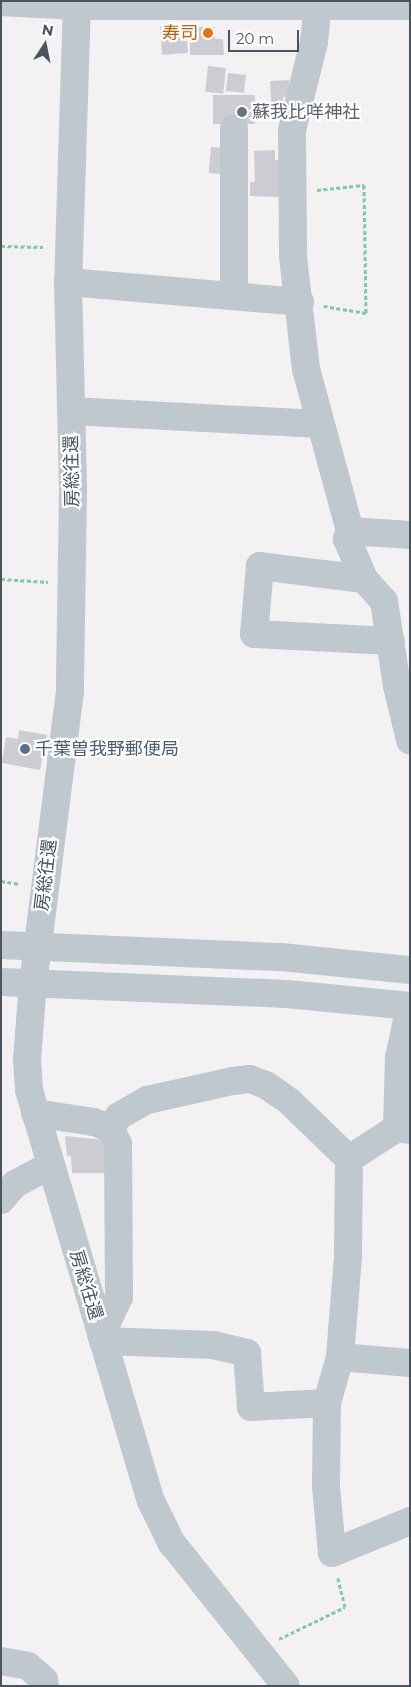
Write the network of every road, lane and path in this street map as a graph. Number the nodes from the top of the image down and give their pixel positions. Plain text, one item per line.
1 (1, 2) edge
2 (273, 3) edge
3 (375, 3) edge
4 (77, 4) edge
5 (318, 4) junction
6 (410, 6) edge
7 (234, 129) dead end
8 (291, 193) junction
9 (1, 246) edge
10 (69, 248) junction
11 (68, 282) junction
12 (234, 296) junction
13 (300, 302) junction
14 (71, 411) junction
15 (319, 424) junction
16 (350, 531) junction
17 (410, 535) edge
18 (1, 579) edge
19 (364, 579) junction
20 (71, 583) junction
21 (391, 641) junction
22 (410, 740) edge
23 (1, 945) edge
24 (37, 947) junction
25 (410, 970) edge
26 (1, 982) edge
27 (33, 983) junction
28 (410, 1006) edge
29 (35, 1114) junction
30 (110, 1128) junction
31 (403, 1129) edge
32 (349, 1159) junction
33 (49, 1166) junction
34 (1, 1200) edge
35 (102, 1338) junction
36 (340, 1357) junction
37 (410, 1363) edge
38 (327, 1403) junction
39 (410, 1521) edge
40 (332, 1553) junction
41 (259, 1650) junction
42 (1, 1662) edge
43 (44, 1686) edge
44 (286, 1686) edge

1 - 4 street
2 - 4 street
2 - 5 street
3 - 5 street
3 - 6 street
4 - 10 street, 房総往還
5 - 8 street
7 - 12 street
8 - 13 street
8 - 13 path
9 - 10 path
10 - 11 street, 房総往還
11 - 12 street
11 - 14 street, 房総往還
12 - 13 street
13 - 15 street
14 - 15 street
14 - 20 street, 房総往還
15 - 16 street
16 - 17 street
16 - 19 street
18 - 20 path
19 - 21 street
19 - 21 street
20 - 24 street, 房総往還
21 - 22 street
23 - 24 street
24 - 25 street
24 - 27 street, 房総往還
26 - 27 street
27 - 28 street
27 - 29 street, 房総往還
28 - 31 street
29 - 30 street
29 - 33 street, 房総往還
30 - 32 street
30 - 35 street
31 - 32 street
32 - 36 street
33 - 34 street
33 - 35 street, 房総往還
35 - 38 street
35 - 41 street, 房総往還
36 - 37 street
36 - 38 street
38 - 40 street
39 - 40 street
40 - 41 path
41 - 44 street, 房総往還
42 - 43 street

